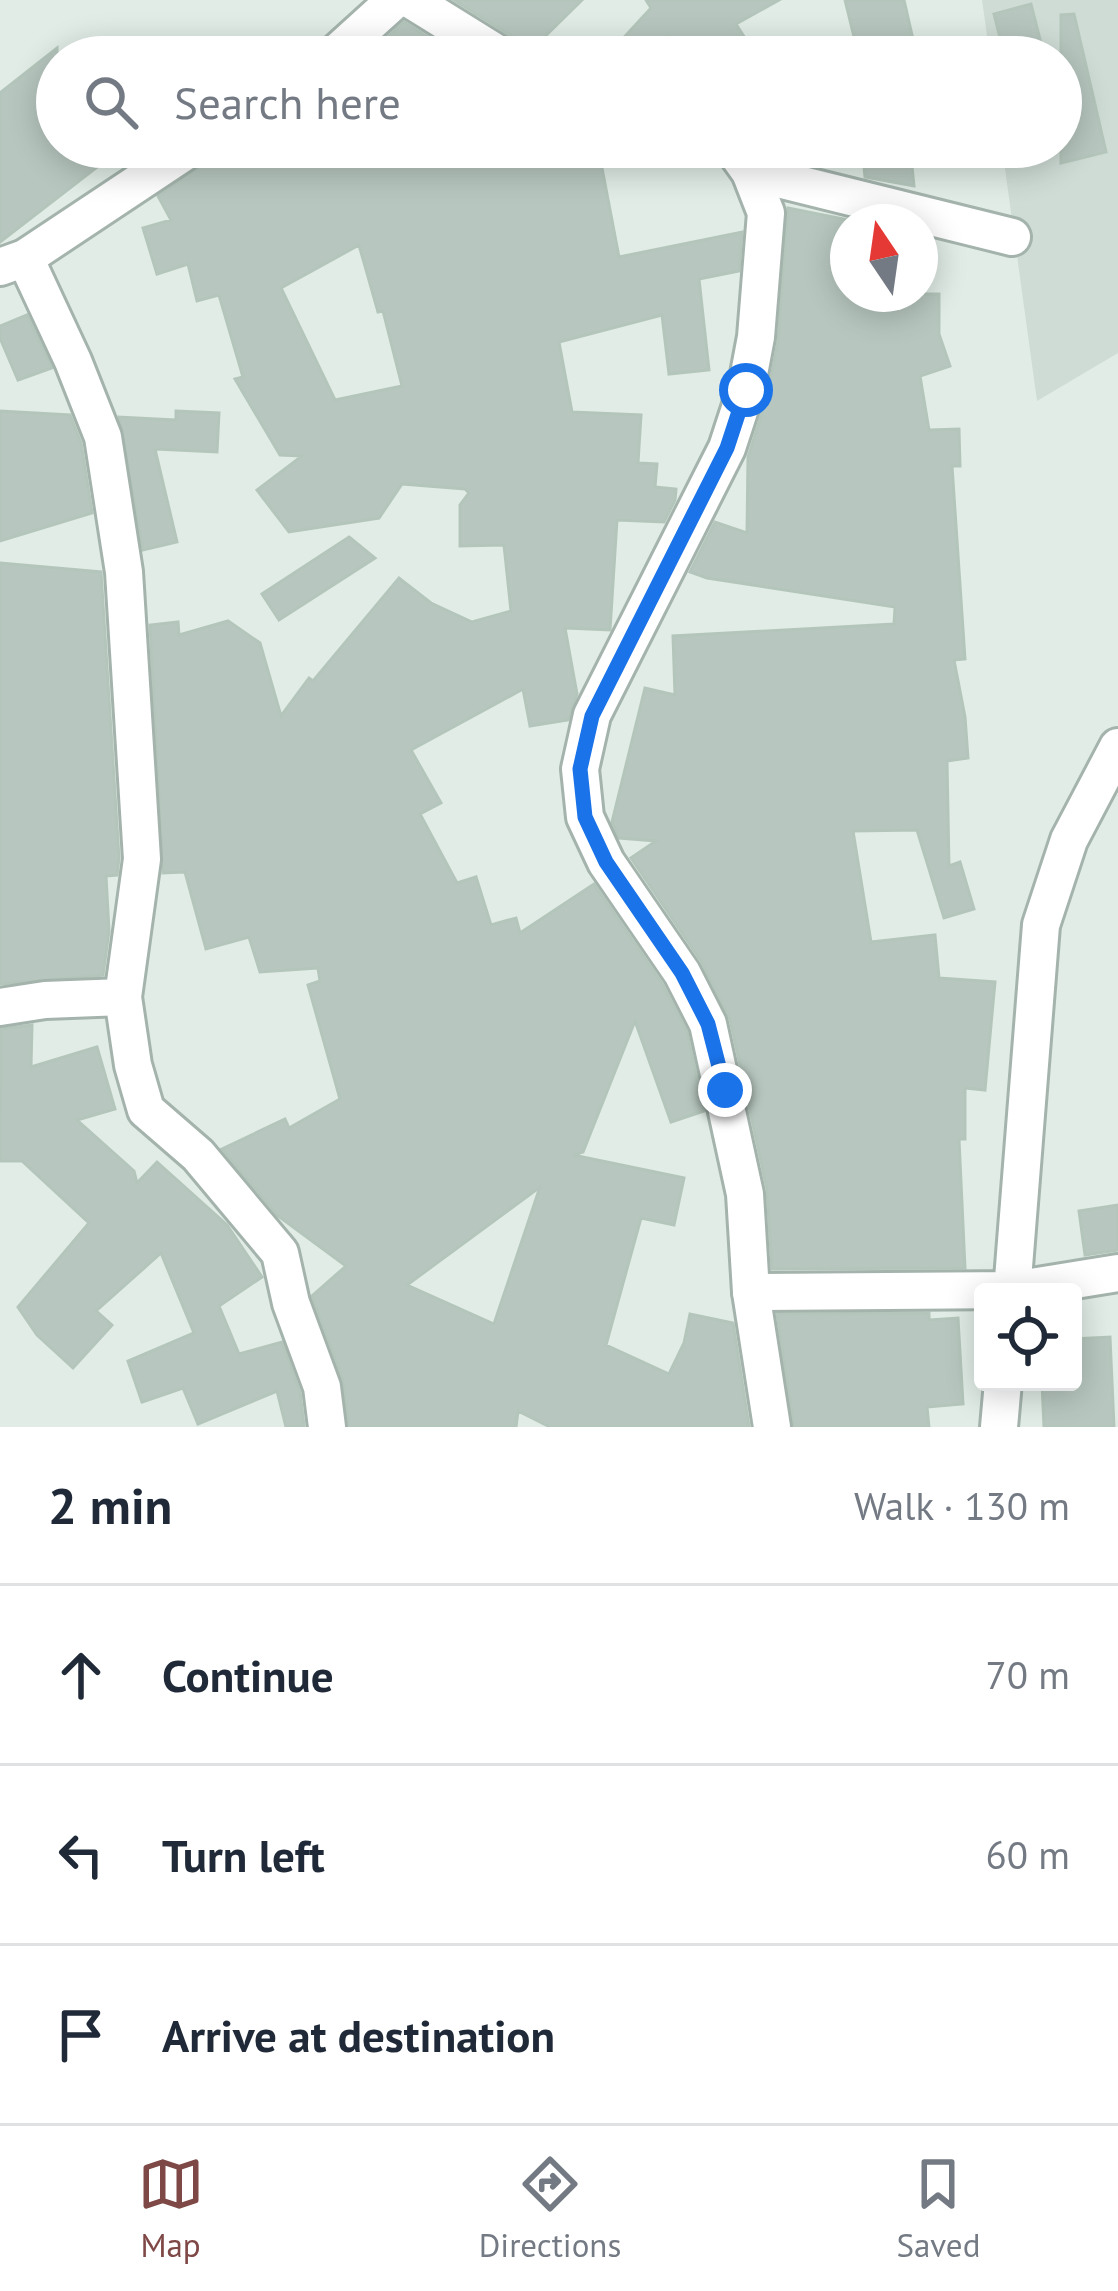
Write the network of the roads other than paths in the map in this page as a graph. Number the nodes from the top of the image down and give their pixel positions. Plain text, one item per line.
1 (395, 0) edge
2 (411, 0) edge
3 (355, 36) edge
4 (469, 36) edge
5 (159, 168) edge
6 (745, 168) edge
7 (769, 168) edge
8 (1012, 237) dead end
9 (12, 262) edge
10 (1118, 747) edge
11 (123, 997) junction
12 (0, 1007) edge
13 (1118, 1273) edge
14 (1013, 1283) edge
15 (1059, 1283) edge
16 (974, 1291) edge
17 (752, 1292) junction
18 (1002, 1391) edge
19 (327, 1427) edge
20 (772, 1427) edge
21 (999, 1427) edge

1 - 3 street
2 - 4 street
5 - 9 street
6 - 17 street
7 - 8 street
9 - 11 street
10 - 14 street
11 - 12 street
11 - 19 street
13 - 15 street
16 - 17 street
17 - 20 street
18 - 21 street

